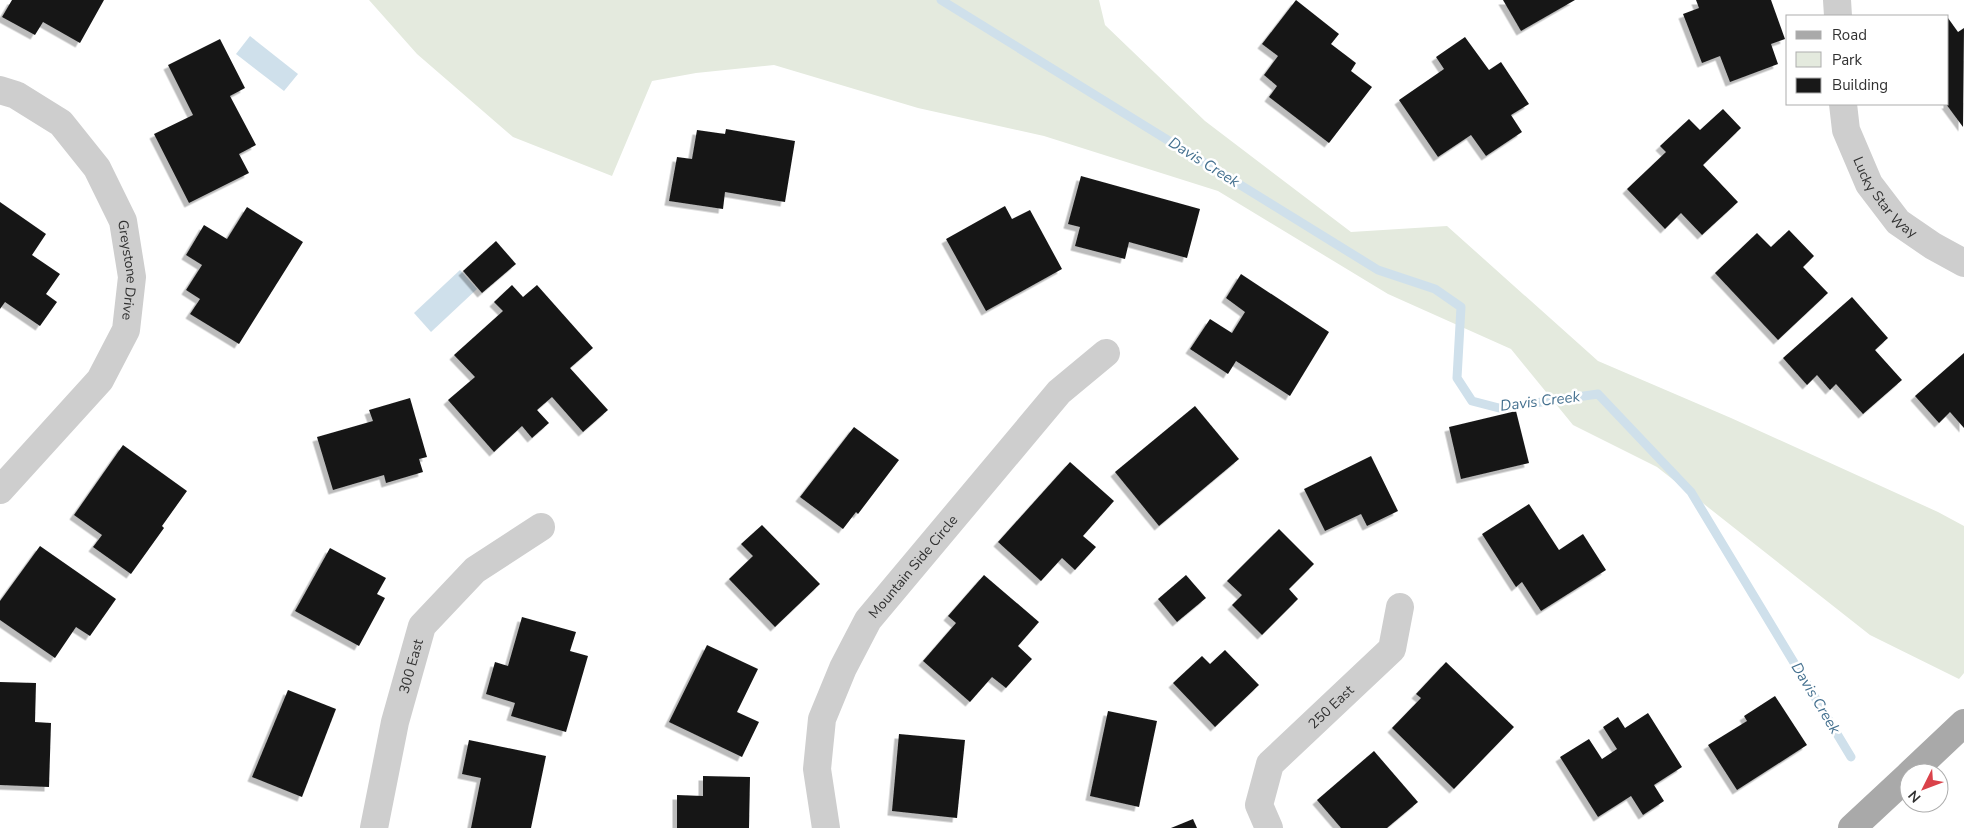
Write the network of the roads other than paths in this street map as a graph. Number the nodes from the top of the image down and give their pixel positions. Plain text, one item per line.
1 (1837, 0) edge
2 (1838, 15) edge
3 (0, 90) edge
4 (1843, 105) edge
5 (1964, 263) edge
6 (1106, 353) dead end
7 (0, 490) edge
8 (541, 527) dead end
9 (1400, 607) dead end
10 (1964, 723) edge
11 (1922, 763) edge
12 (1899, 784) edge
13 (1264, 817) edge
14 (374, 828) edge
15 (826, 828) edge
16 (1852, 828) edge

1 - 2 street
3 - 7 street, Greystone Drive
4 - 5 street, Lucky Star Way
6 - 15 street, Mountain Side Circle
8 - 14 street, 300 East
9 - 13 street, 250 East
10 - 11 main road
12 - 16 main road

